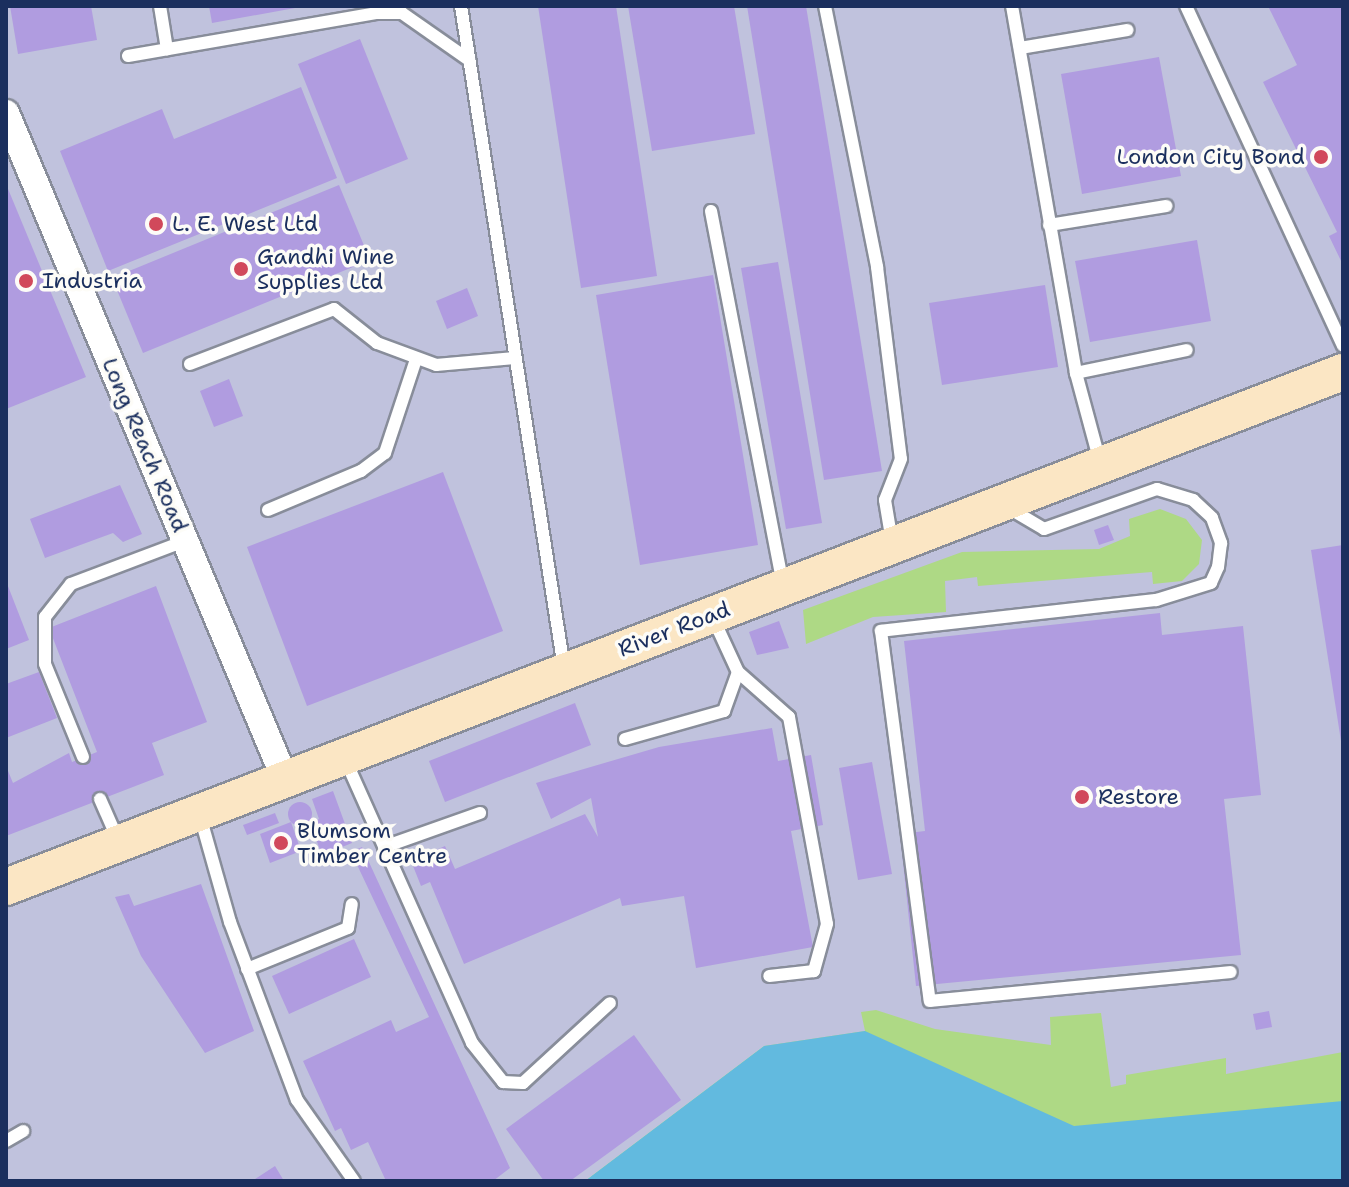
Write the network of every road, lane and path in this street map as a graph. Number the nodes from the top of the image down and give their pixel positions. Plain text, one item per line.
1 (160, 6) edge
2 (461, 6) edge
3 (825, 6) edge
4 (1012, 6) edge
5 (1186, 6) edge
6 (1128, 30) dead end
7 (1020, 48) junction
8 (167, 49) junction
9 (128, 56) dead end
10 (469, 60) junction
11 (6, 113) edge
12 (1166, 206) dead end
13 (711, 211) dead end
14 (1049, 225) junction
15 (1343, 346) edge
16 (1187, 350) dead end
17 (515, 358) junction
18 (416, 359) junction
19 (190, 364) dead end
20 (1343, 372) edge
21 (1076, 373) junction
22 (1101, 465) junction
23 (1001, 503) junction
24 (268, 510) dead end
25 (185, 541) junction
26 (892, 545) junction
27 (784, 587) junction
28 (712, 615) junction
29 (564, 672) junction
30 (738, 672) junction
31 (625, 739) dead end
32 (343, 754) junction
33 (83, 757) dead end
34 (284, 777) junction
35 (100, 799) dead end
36 (199, 812) junction
37 (480, 813) dead end
38 (120, 843) junction
39 (384, 847) junction
40 (6, 887) edge
41 (352, 904) dead end
42 (247, 969) junction
43 (1231, 972) dead end
44 (769, 976) dead end
45 (610, 1003) dead end
46 (23, 1131) dead end
47 (6, 1141) edge
48 (354, 1181) edge

1 - 8 lane
2 - 10 lane
3 - 26 lane
4 - 7 lane
5 - 15 lane
6 - 7 lane
7 - 14 lane
8 - 9 lane
8 - 10 lane
10 - 17 lane
11 - 25 street, Long Reach Road
12 - 14 lane
13 - 27 lane
14 - 21 lane
16 - 21 lane
17 - 18 lane
17 - 29 lane
18 - 19 lane
18 - 24 lane
20 - 22 street, River Road
21 - 22 lane
22 - 23 street, River Road
23 - 26 street, River Road
23 - 43 lane
25 - 33 lane
25 - 34 street, Long Reach Road
26 - 27 street, River Road
27 - 28 street, River Road
28 - 29 street, River Road
28 - 30 lane
29 - 32 street, River Road
30 - 31 lane
30 - 44 lane
32 - 34 street, River Road
32 - 39 lane
34 - 36 street, River Road
35 - 38 lane
36 - 38 street, River Road
36 - 42 lane
37 - 39 lane
38 - 40 street, River Road
39 - 45 lane
41 - 42 lane
42 - 48 lane
46 - 47 lane

